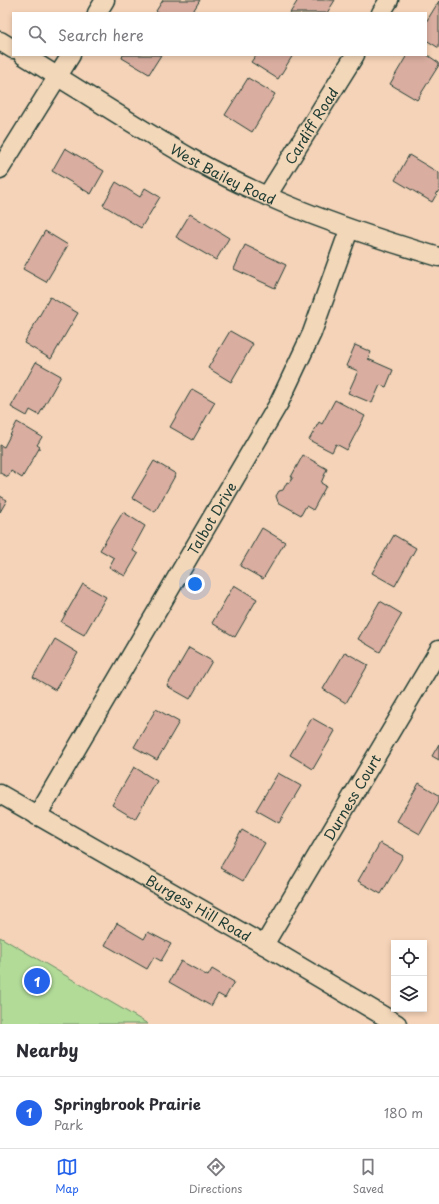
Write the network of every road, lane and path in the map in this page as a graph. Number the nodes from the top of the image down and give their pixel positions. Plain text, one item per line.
1 (105, 0) edge
2 (389, 0) edge
3 (98, 12) edge
4 (382, 12) edge
5 (0, 40) edge
6 (12, 48) edge
7 (25, 56) edge
8 (70, 56) edge
9 (353, 56) edge
10 (58, 76) junction
11 (0, 169) edge
12 (267, 196) junction
13 (349, 230) junction
14 (439, 257) edge
15 (439, 650) edge
16 (0, 794) edge
17 (37, 816) junction
18 (264, 945) junction
19 (397, 1024) edge

1 - 3 street
2 - 4 street
5 - 6 street
7 - 10 street, West Bailey Road
8 - 10 street
9 - 12 street, Cardiff Road
10 - 11 street
10 - 12 street, West Bailey Road
12 - 13 street, West Bailey Road
13 - 14 street, West Bailey Road
13 - 17 street, Talbot Drive
15 - 18 street, Durness Court
16 - 17 street, Burgess Hill Road
17 - 18 street, Burgess Hill Road
18 - 19 street, Burgess Hill Road

